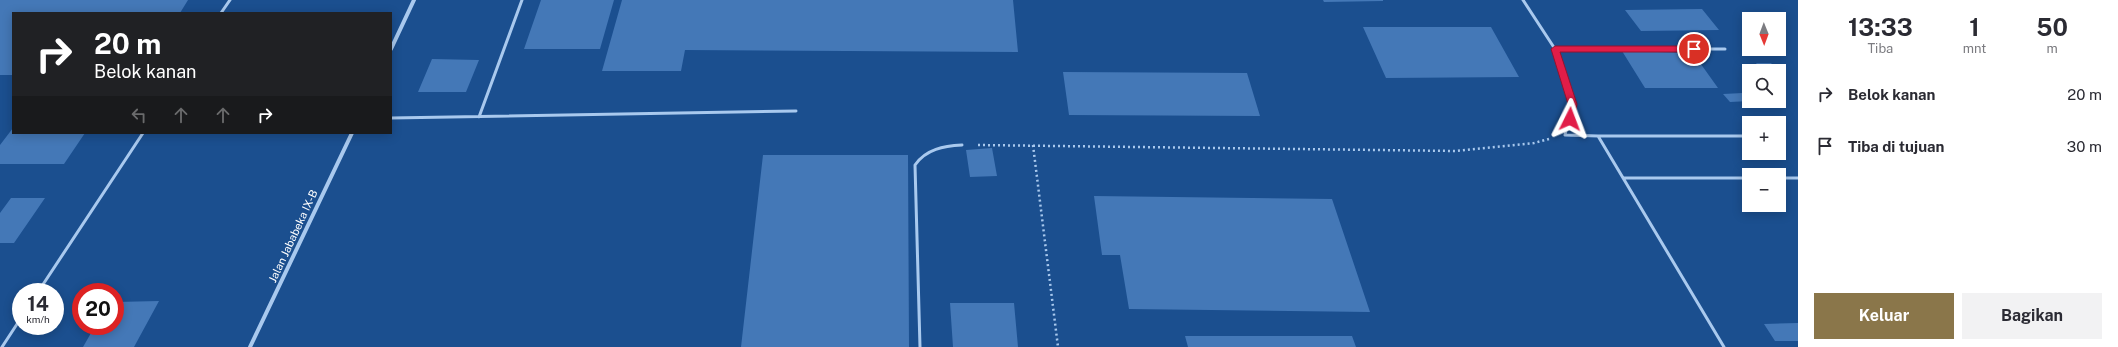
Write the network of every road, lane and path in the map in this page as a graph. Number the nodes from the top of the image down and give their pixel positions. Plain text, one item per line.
1 (230, 0) edge
2 (414, 0) edge
3 (522, 0) edge
4 (1523, 0) edge
5 (222, 12) edge
6 (392, 47) edge
7 (1555, 49) junction
8 (1726, 49) dead end
9 (796, 111) dead end
10 (479, 117) junction
11 (392, 118) edge
12 (141, 134) edge
13 (352, 134) edge
14 (1564, 135) junction
15 (1598, 136) junction
16 (1742, 136) edge
17 (962, 145) joint
18 (1033, 145) junction
19 (1624, 178) junction
20 (1742, 178) edge
21 (1786, 178) edge
22 (1798, 178) edge
23 (44, 283) edge
24 (12, 332) edge
25 (2, 347) edge
26 (250, 347) edge
27 (920, 347) edge
28 (1058, 347) edge
29 (1724, 347) edge

1 - 5 lane
2 - 6 street
3 - 10 lane
4 - 7 lane
7 - 8 lane
7 - 14 lane
9 - 10 lane
10 - 11 lane
12 - 23 lane
13 - 26 street, Jalan Jababeka IX-B
14 - 15 lane
14 - 18 path
15 - 16 lane
15 - 19 lane
17 - 18 path
17 - 27 lane
18 - 28 path
19 - 20 lane
19 - 29 lane
21 - 22 lane
24 - 25 lane

